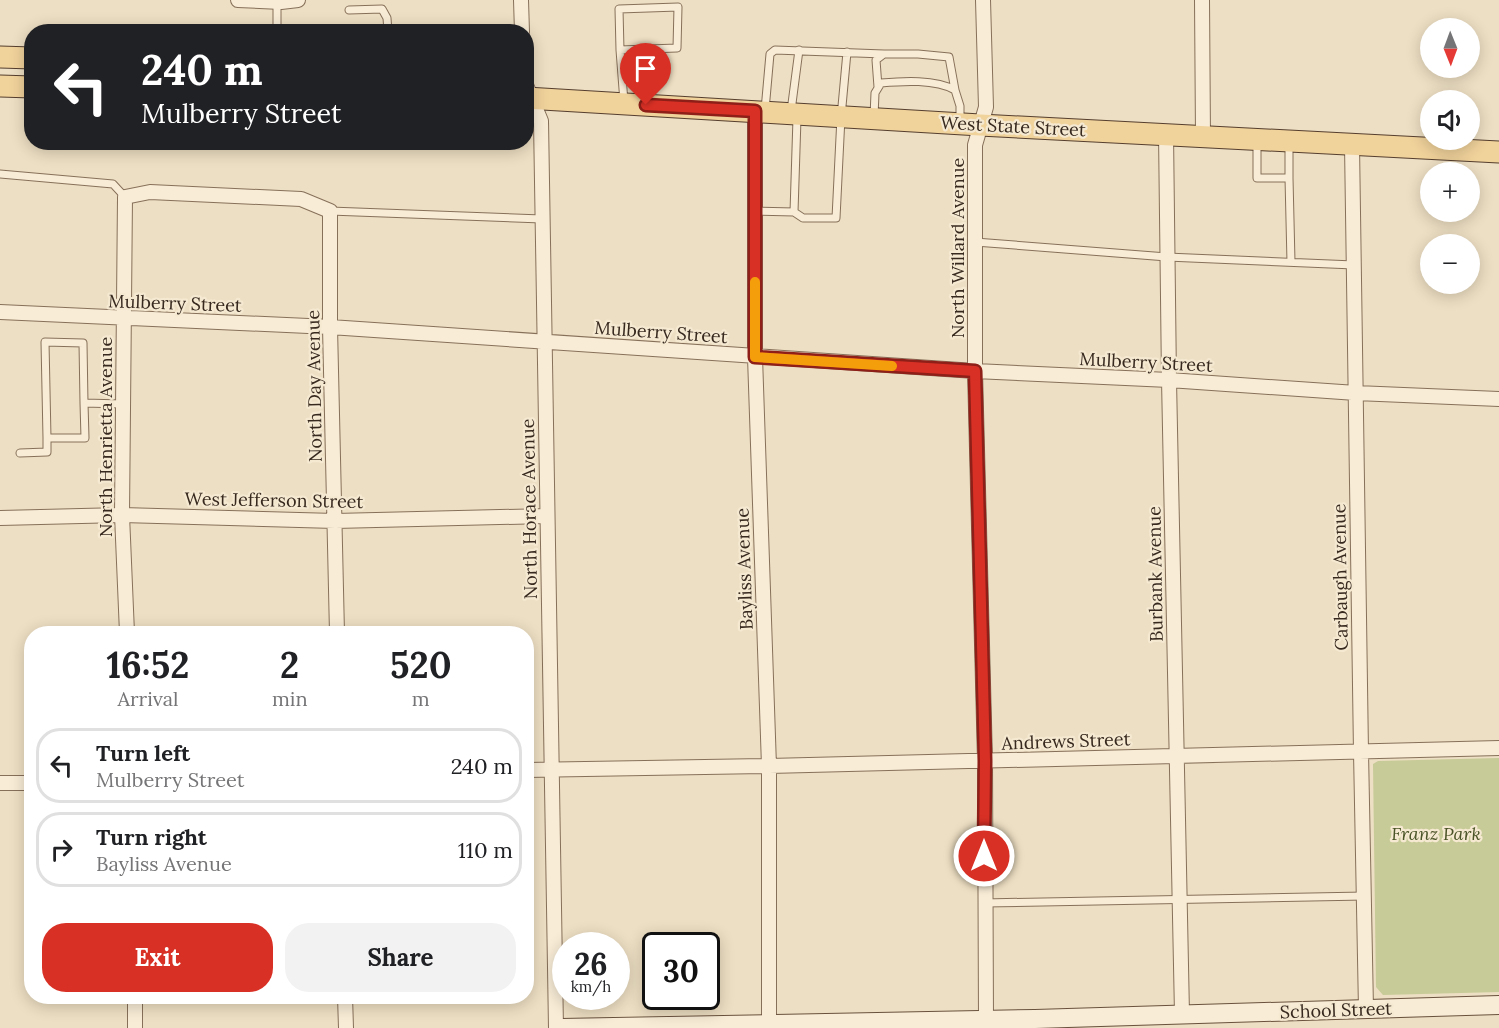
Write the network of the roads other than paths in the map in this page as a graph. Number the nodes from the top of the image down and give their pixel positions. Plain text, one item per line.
1 (238, 0) edge
2 (298, 0) edge
3 (521, 0) edge
4 (982, 0) edge
5 (1202, 0) edge
6 (277, 2) junction
7 (349, 10) dead end
8 (277, 24) edge
9 (387, 24) edge
10 (522, 24) edge
11 (620, 50) junction
12 (799, 51) junction
13 (847, 52) junction
14 (884, 54) junction
15 (0, 57) edge
16 (24, 58) edge
17 (0, 86) edge
18 (24, 87) edge
19 (878, 87) junction
20 (955, 90) junction
21 (534, 95) edge
22 (625, 104) junction
23 (534, 106) edge
24 (760, 112) junction
25 (794, 114) junction
26 (841, 117) junction
27 (874, 119) junction
28 (970, 125) junction
29 (1166, 133) junction
30 (1203, 136) junction
31 (1257, 139) junction
32 (1289, 141) junction
33 (1352, 145) junction
34 (1499, 152) edge
35 (0, 174) edge
36 (1289, 178) junction
37 (125, 197) junction
38 (330, 211) junction
39 (755, 211) junction
40 (794, 212) junction
41 (542, 219) junction
42 (975, 242) junction
43 (1167, 257) junction
44 (1291, 262) junction
45 (1354, 265) junction
46 (0, 312) edge
47 (123, 319) junction
48 (330, 327) junction
49 (544, 341) junction
50 (755, 357) junction
51 (975, 371) junction
52 (1169, 380) junction
53 (1356, 393) junction
54 (1499, 399) edge
55 (84, 403) junction
56 (123, 404) junction
57 (47, 438) junction
58 (20, 453) dead end
59 (122, 515) junction
60 (547, 516) junction
61 (0, 518) edge
62 (335, 521) junction
63 (128, 626) edge
64 (337, 626) edge
65 (1499, 748) edge
66 (1360, 752) junction
67 (1177, 756) junction
68 (985, 761) junction
69 (769, 766) junction
70 (534, 770) edge
71 (551, 770) junction
72 (0, 783) edge
73 (24, 783) edge
74 (1365, 896) junction
75 (1179, 900) junction
76 (984, 903) junction
77 (135, 1004) edge
78 (345, 1004) edge
79 (1499, 1005) edge
80 (1366, 1009) junction
81 (1182, 1014) junction
82 (986, 1019) junction
83 (1035, 1023) edge
84 (769, 1024) junction
85 (825, 1026) edge
86 (135, 1028) edge
87 (346, 1028) edge
88 (556, 1028) edge
89 (561, 1028) edge
90 (615, 1028) edge

1 - 6 street
2 - 6 street
3 - 10 street
4 - 28 street, North Willard Avenue
5 - 30 street
6 - 8 lane
7 - 9 lane
11 - 11 lane
11 - 22 lane
12 - 13 lane
12 - 24 lane
12 - 25 lane
13 - 14 lane
13 - 26 lane
14 - 19 lane
14 - 20 lane
15 - 16 main road
17 - 18 main road
19 - 20 lane
19 - 27 lane
20 - 28 lane
21 - 22 main road, West State Street
22 - 24 main road, West State Street
23 - 41 street, North Horace Avenue
24 - 25 main road, West State Street
24 - 39 street, Bayliss Avenue
25 - 26 main road, West State Street
25 - 40 lane
26 - 27 main road, West State Street
26 - 40 lane
27 - 28 main road, West State Street
28 - 29 main road, West State Street
28 - 42 street, North Willard Avenue
29 - 30 main road, West State Street
29 - 43 street, Burbank Avenue
30 - 31 main road, West State Street
31 - 32 main road, West State Street
31 - 36 lane
32 - 33 main road, West State Street
32 - 36 lane
33 - 34 main road, West State Street
33 - 45 street, Carbaugh Avenue
35 - 37 lane
36 - 44 lane
37 - 38 street
37 - 47 street, North Henrietta Avenue
38 - 41 lane
38 - 48 street, North Day Avenue
39 - 40 lane
39 - 50 street, Bayliss Avenue
41 - 49 street, North Horace Avenue
42 - 43 lane
42 - 51 street, North Willard Avenue
43 - 44 lane
43 - 52 street, Burbank Avenue
44 - 45 lane
45 - 53 street, Carbaugh Avenue
46 - 47 street, Mulberry Street
47 - 48 street, Mulberry Street
47 - 56 street, North Henrietta Avenue
48 - 49 street, Mulberry Street
48 - 62 street, North Day Avenue
49 - 50 street, Mulberry Street
49 - 60 street, North Horace Avenue
50 - 51 street, Mulberry Street
50 - 69 street, Bayliss Avenue
51 - 52 street, Mulberry Street
51 - 68 street, North Willard Avenue
52 - 53 street, Mulberry Street
52 - 67 street, Burbank Avenue
53 - 54 street, Mulberry Street
53 - 66 street, Carbaugh Avenue
55 - 56 lane
55 - 57 lane
55 - 57 lane
56 - 59 street, North Henrietta Avenue
57 - 58 lane
59 - 61 street, West Jefferson Street
59 - 62 street, West Jefferson Street
59 - 63 street, North Henrietta Avenue
60 - 62 street, West Jefferson Street
60 - 71 street, North Horace Avenue
62 - 64 street, North Day Avenue
65 - 66 street, Andrews Street
66 - 67 street, Andrews Street
66 - 74 street, Carbaugh Avenue
67 - 68 street, Andrews Street
67 - 75 street, Burbank Avenue
68 - 69 street, Andrews Street
68 - 76 street, North Willard Avenue
69 - 71 street, Andrews Street
69 - 84 street, Bayliss Avenue
70 - 71 street, Andrews Street
71 - 88 street, North Horace Avenue
72 - 73 street
74 - 75 lane
74 - 80 street, Carbaugh Avenue
75 - 76 lane
75 - 81 street, Burbank Avenue
76 - 82 street, North Willard Avenue
77 - 86 street
78 - 87 street
79 - 80 main road, School Street
80 - 81 main road, School Street
81 - 83 main road, School Street
82 - 83 main road, School Street
82 - 85 main road, School Street
84 - 85 main road, School Street
84 - 90 main road, School Street
89 - 90 main road, School Street

